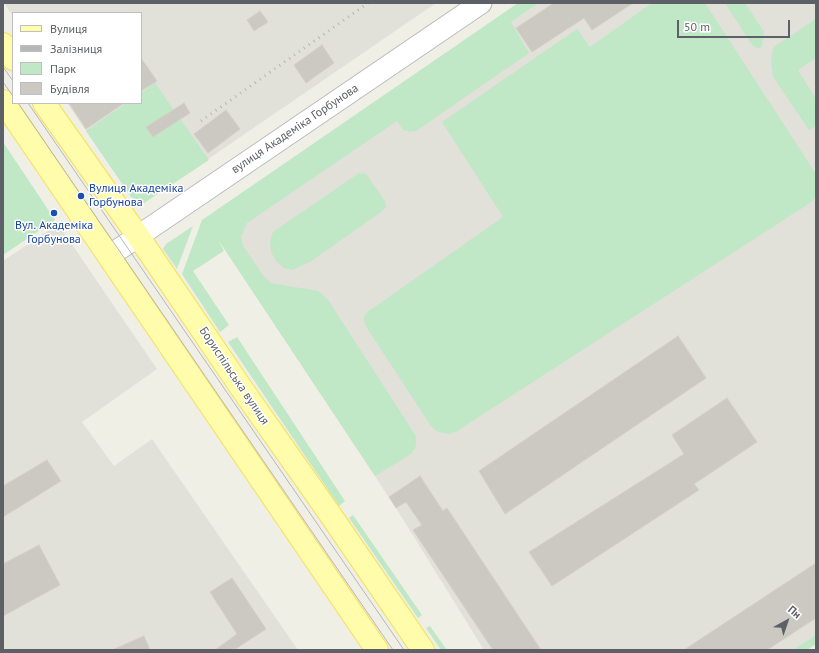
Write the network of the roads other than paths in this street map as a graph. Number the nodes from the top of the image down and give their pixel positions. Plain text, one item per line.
1 (481, 3) edge
2 (3, 44) edge
3 (12, 58) edge
4 (3, 101) edge
5 (45, 104) edge
6 (138, 236) junction
7 (109, 256) junction
8 (377, 650) edge
9 (423, 650) edge

1 - 6 street, вулиця Академіка Горбунова
2 - 3 main road
4 - 7 main road
5 - 6 main road, Бориспільська вулиця
6 - 7 street, вулиця Академіка Горбунова
6 - 9 main road, Бориспільська вулиця
7 - 8 main road

